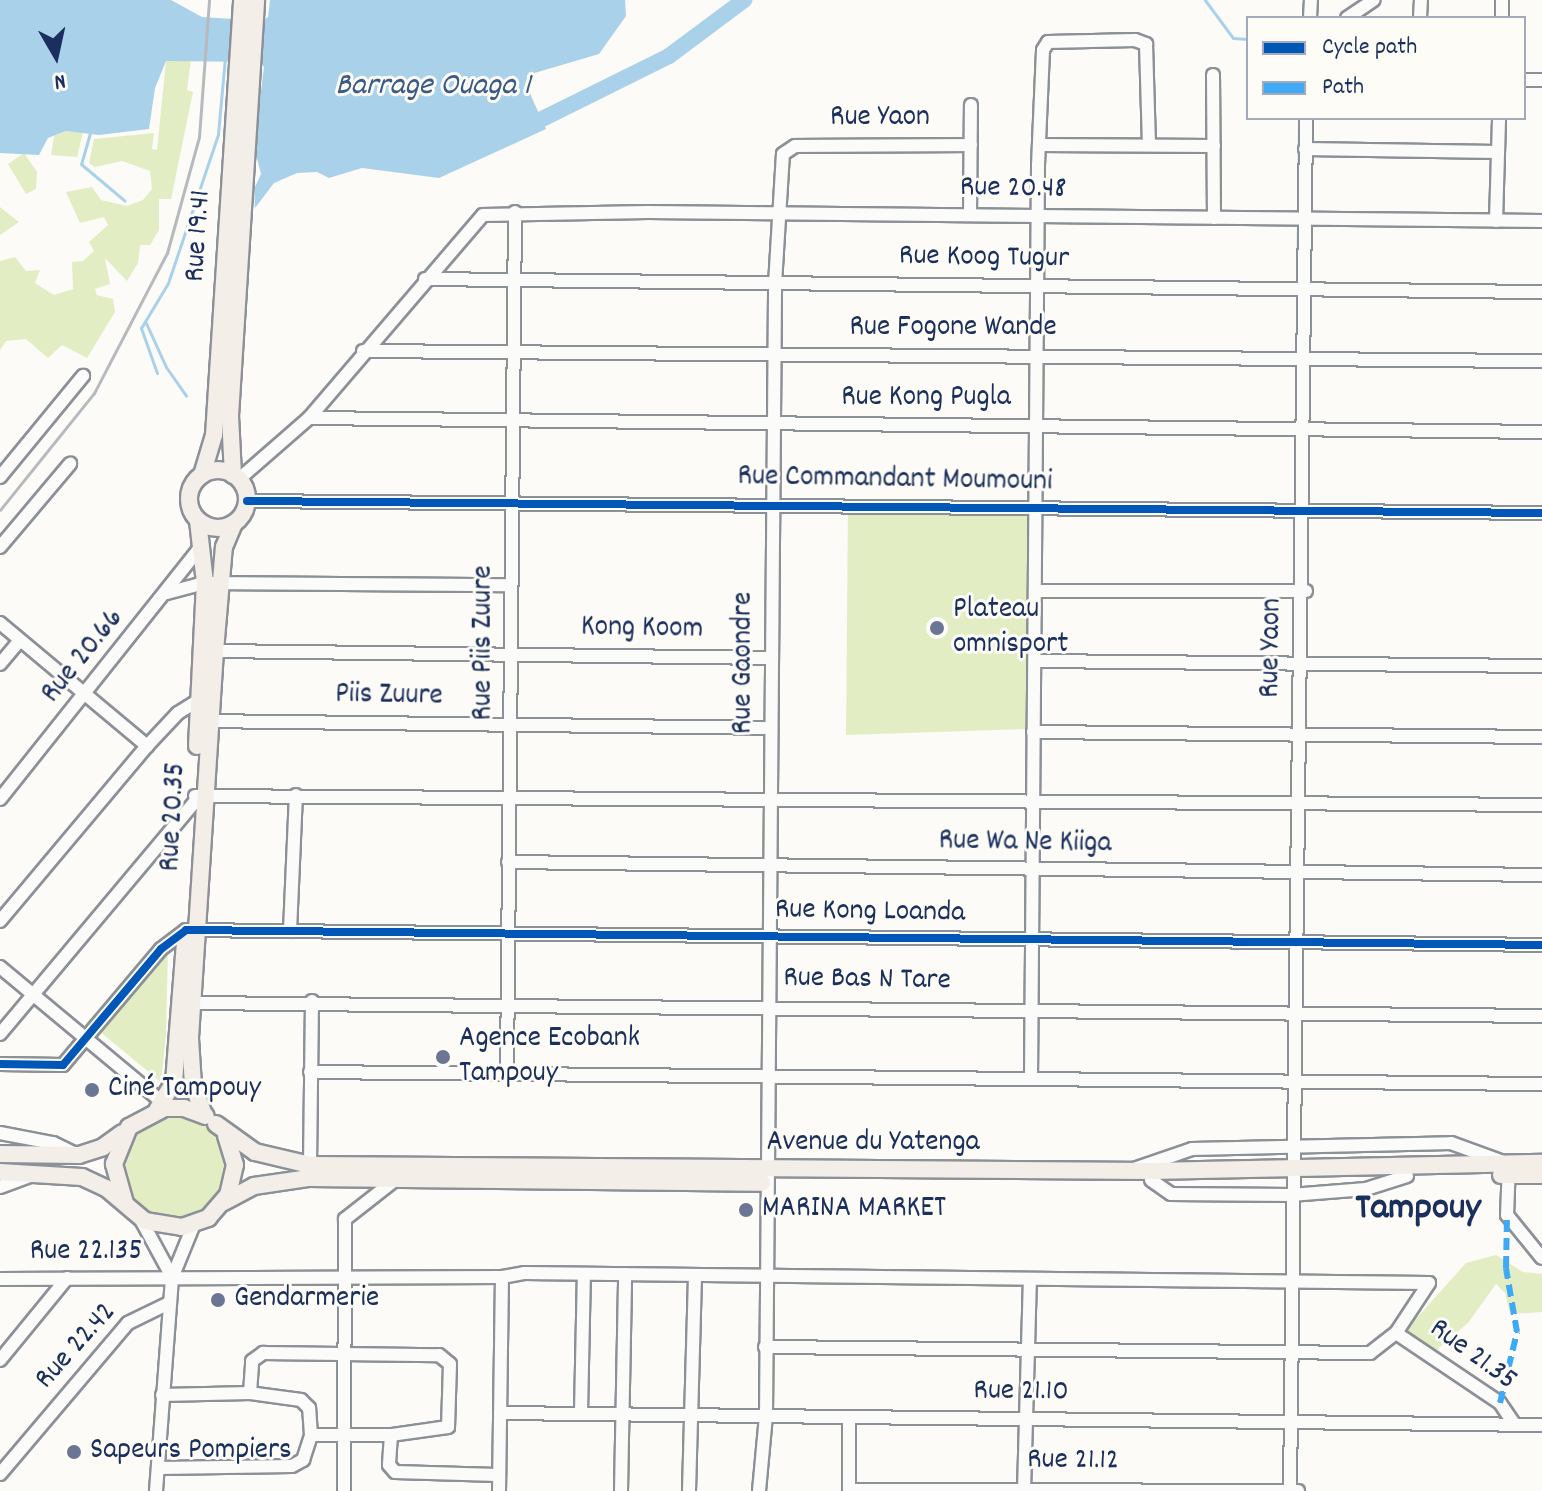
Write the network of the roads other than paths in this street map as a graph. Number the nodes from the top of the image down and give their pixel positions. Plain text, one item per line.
1 (256, 0) edge
2 (1374, 0) edge
3 (247, 12) edge
4 (1350, 16) edge
5 (247, 68) junction
6 (1213, 75) dead end
7 (971, 105) dead end
8 (1306, 120) edge
9 (1499, 120) edge
10 (971, 145) junction
11 (1040, 145) junction
12 (1149, 145) junction
13 (1214, 146) junction
14 (790, 147) joint
15 (1305, 149) junction
16 (1497, 152) junction
17 (515, 212) junction
18 (777, 213) junction
19 (970, 215) junction
20 (1039, 217) junction
21 (1214, 218) junction
22 (1304, 218) junction
23 (1496, 221) junction
24 (1542, 221) edge
25 (515, 278) junction
26 (425, 279) junction
27 (775, 284) junction
28 (1039, 286) junction
29 (1303, 289) junction
30 (1542, 292) edge
31 (363, 351) junction
32 (515, 351) junction
33 (774, 354) junction
34 (1037, 355) junction
35 (1302, 358) junction
36 (1542, 361) edge
37 (83, 376) dead end
38 (309, 418) junction
39 (514, 421) junction
40 (773, 424) junction
41 (1037, 426) junction
42 (1302, 428) junction
43 (1542, 432) edge
44 (70, 464) dead end
45 (202, 475) junction
46 (0, 477) edge
47 (236, 477) junction
48 (247, 501) junction
49 (512, 502) junction
50 (772, 504) junction
51 (1036, 507) junction
52 (1300, 510) junction
53 (1542, 513) edge
54 (198, 521) junction
55 (234, 524) junction
56 (204, 544) junction
57 (0, 547) edge
58 (213, 583) junction
59 (511, 585) junction
60 (1036, 591) junction
61 (1303, 592) junction
62 (167, 593) junction
63 (0, 623) edge
64 (20, 640) junction
65 (215, 651) junction
66 (510, 653) junction
67 (772, 658) junction
68 (1035, 661) junction
69 (0, 664) edge
70 (1299, 665) junction
71 (1542, 666) edge
72 (88, 694) junction
73 (199, 700) junction
74 (204, 722) junction
75 (511, 725) junction
76 (771, 728) junction
77 (1033, 732) junction
78 (1298, 735) junction
79 (1542, 737) edge
80 (147, 746) junction
81 (509, 794) junction
82 (296, 795) junction
83 (770, 798) junction
84 (0, 799) edge
85 (199, 799) junction
86 (1032, 801) junction
87 (1542, 805) edge
88 (1298, 806) junction
89 (508, 862) junction
90 (770, 865) junction
91 (1031, 871) junction
92 (1542, 875) edge
93 (1296, 876) junction
94 (0, 921) edge
95 (191, 930) junction
96 (290, 931) junction
97 (506, 933) junction
98 (769, 935) junction
99 (1030, 940) junction
100 (1542, 945) edge
101 (1296, 946) junction
102 (0, 967) edge
103 (33, 995) junction
104 (312, 1001) junction
105 (192, 1003) junction
106 (506, 1004) junction
107 (768, 1006) junction
108 (1029, 1010) junction
109 (1295, 1014) junction
110 (1542, 1016) edge
111 (0, 1034) edge
112 (87, 1040) junction
113 (0, 1064) edge
114 (310, 1072) junction
115 (507, 1074) junction
116 (769, 1078) junction
117 (1031, 1079) junction
118 (1295, 1084) junction
119 (1542, 1084) edge
120 (160, 1106) junction
121 (210, 1119) junction
122 (129, 1127) junction
123 (0, 1133) edge
124 (1294, 1147) junction
125 (0, 1154) edge
126 (79, 1155) junction
127 (1542, 1163) edge
128 (310, 1165) junction
129 (1508, 1169) junction
130 (1128, 1171) junction
131 (0, 1172) edge
132 (44, 1172) junction
133 (445, 1173) junction
134 (1542, 1175) edge
135 (769, 1177) junction
136 (396, 1179) junction
137 (1292, 1181) junction
138 (0, 1187) edge
139 (224, 1202) junction
140 (125, 1203) junction
141 (140, 1217) junction
142 (194, 1224) junction
143 (1542, 1258) edge
144 (584, 1274) junction
145 (625, 1274) junction
146 (695, 1275) junction
147 (344, 1276) junction
148 (766, 1276) junction
149 (502, 1277) junction
150 (67, 1278) junction
151 (172, 1278) junction
152 (0, 1279) edge
153 (1030, 1279) junction
154 (1292, 1282) junction
155 (169, 1303) junction
156 (1396, 1333) junction
157 (765, 1347) junction
158 (1025, 1350) junction
159 (1290, 1350) junction
160 (346, 1354) junction
161 (0, 1360) edge
162 (250, 1393) junction
163 (162, 1395) junction
164 (500, 1413) junction
165 (581, 1413) junction
166 (622, 1414) junction
167 (693, 1415) junction
168 (766, 1416) junction
169 (849, 1417) junction
170 (1024, 1419) junction
171 (1292, 1422) junction
172 (1514, 1424) junction
173 (1542, 1425) edge
174 (347, 1434) junction
175 (311, 1435) junction
176 (391, 1435) junction
177 (159, 1468) junction
178 (0, 1474) edge
179 (498, 1475) junction
180 (1024, 1489) edge
181 (156, 1491) edge
182 (344, 1491) edge
183 (499, 1491) edge
184 (621, 1491) edge
185 (689, 1491) edge
186 (759, 1491) edge
187 (849, 1491) edge
188 (1290, 1491) edge
189 (1298, 1491) edge

1 - 3 main road, Rue 19.41
2 - 4 street
3 - 5 main road, Rue 19.41
5 - 45 main road, Rue 19.41
5 - 47 main road, Rue 19.41
6 - 13 street
7 - 10 street
8 - 15 street, Rue Yaon
9 - 16 street
10 - 14 street, Rue Yaon
10 - 19 street
11 - 12 street
11 - 12 street
11 - 20 street
12 - 13 street
13 - 21 street
14 - 18 street, Rue Gaondre
15 - 16 street
15 - 22 street, Rue Yaon
16 - 23 street
17 - 18 street, Rue 20.48
17 - 25 street, Rue Piis Zuure
17 - 26 street, Rue 20.48
18 - 19 street, Rue 20.48
18 - 27 street, Rue Gaondre
19 - 20 street, Rue 20.48
20 - 21 street, Rue 20.48
20 - 28 street
21 - 22 street, Rue 20.48
22 - 23 street, Rue 20.48
22 - 29 street, Rue Yaon
23 - 24 street, Rue 20.48
25 - 26 street, Rue Koog Tugur
25 - 27 street, Rue Koog Tugur
25 - 32 street, Rue Piis Zuure
26 - 31 street
27 - 28 street, Rue Koog Tugur
27 - 33 street, Rue Gaondre
28 - 29 street, Rue Koog Tugur
28 - 34 street
29 - 30 street, Rue Koog Tugur
29 - 35 street, Rue Yaon
31 - 32 street, Rue Fogone Wande
31 - 38 street
32 - 33 street, Rue Fogone Wande
32 - 39 street, Rue Piis Zuure
33 - 34 street, Rue Fogone Wande
33 - 40 street, Rue Gaondre
34 - 35 street, Rue Fogone Wande
34 - 41 street
35 - 36 street, Rue Fogone Wande
35 - 42 street, Rue Yaon
37 - 46 street
38 - 39 street, Rue Kong Pugla
38 - 47 street
39 - 40 street, Rue Kong Pugla
39 - 49 street, Rue Piis Zuure
40 - 41 street, Rue Kong Pugla
40 - 50 street, Rue Gaondre
41 - 42 street, Rue Kong Pugla
41 - 51 street
42 - 43 street, Rue Kong Pugla
42 - 52 street, Rue Yaon
44 - 57 street
45 - 47 main road
45 - 54 main road
47 - 48 main road
48 - 49 street, Rue Commandant Moumouni
48 - 55 main road
49 - 50 street, Rue Commandant Moumouni
49 - 59 street, Rue Piis Zuure
50 - 51 street, Rue Commandant Moumouni
50 - 67 street, Rue Gaondre
51 - 52 street, Rue Commandant Moumouni
51 - 60 street
52 - 53 street, Rue Commandant Moumouni
52 - 61 street, Rue Yaon
54 - 55 main road
54 - 56 main road, Rue 20.35
55 - 58 main road, Rue 20.35
56 - 58 main road, Rue 20.35
56 - 62 street, Rue 20.66
58 - 59 street
58 - 62 street
58 - 65 main road, Rue 20.35
58 - 73 main road, Rue 20.35
59 - 66 street, Rue Piis Zuure
60 - 61 street
60 - 68 street
61 - 70 street, Rue Yaon
62 - 72 street, Rue 20.66
63 - 64 street
64 - 69 street
64 - 72 street
65 - 66 street, Kong Koom
65 - 74 main road, Rue 20.35
66 - 67 street, Kong Koom
66 - 75 street, Rue Piis Zuure
67 - 76 street, Rue Gaondre
68 - 70 street
68 - 77 street
70 - 71 street
70 - 78 street, Rue Yaon
72 - 80 street
72 - 84 street, Rue 20.66
73 - 74 main road, Rue 20.35
73 - 80 street
74 - 75 street, Piis Zuure
74 - 85 main road, Rue 20.35
75 - 76 street, Piis Zuure
75 - 81 street, Rue Piis Zuure
76 - 83 street, Rue Gaondre
77 - 78 street
77 - 86 street
78 - 79 street
78 - 88 street, Rue Yaon
80 - 94 street
81 - 82 street
81 - 83 street
81 - 89 street, Rue Piis Zuure
82 - 85 street
82 - 96 street
83 - 86 street
83 - 90 street, Rue Gaondre
85 - 95 main road, Rue 20.35
85 - 103 street
86 - 88 street
86 - 91 street
87 - 88 street
88 - 93 street, Rue Yaon
89 - 90 street, Rue Wa Ne Kiiga
89 - 97 street, Rue Piis Zuure
90 - 91 street, Rue Wa Ne Kiiga
90 - 98 street, Rue Gaondre
91 - 93 street, Rue Wa Ne Kiiga
91 - 99 street
92 - 93 street, Rue Wa Ne Kiiga
93 - 101 street, Rue Yaon
95 - 96 street, Rue Kong Loanda
95 - 105 main road, Rue 20.35
95 - 112 street
95 - 120 main road, Rue 20.35
96 - 97 street, Rue Kong Loanda
97 - 98 street, Rue Kong Loanda
97 - 106 street, Rue Piis Zuure
98 - 99 street, Rue Kong Loanda
98 - 107 street, Rue Gaondre
99 - 101 street, Rue Kong Loanda
99 - 108 street
100 - 101 street, Rue Kong Loanda
101 - 109 street, Rue Yaon
102 - 103 street
103 - 111 street
103 - 112 street
104 - 105 street, Rue Bas N Tare
104 - 106 street, Rue Bas N Tare
104 - 114 street
105 - 121 main road, Rue 20.35
106 - 107 street, Rue Bas N Tare
106 - 115 street, Rue Piis Zuure
107 - 108 street, Rue Bas N Tare
107 - 116 street, Rue Gaondre
108 - 109 street, Rue Bas N Tare
108 - 117 street
109 - 110 street, Rue Bas N Tare
109 - 118 street, Rue Yaon
112 - 113 street
112 - 120 street
114 - 115 street
114 - 128 street
115 - 116 street
116 - 117 street
116 - 135 street, Rue Gaondre
117 - 118 street
118 - 119 street
118 - 124 street, Rue Yaon
120 - 121 main road
120 - 122 main road
121 - 128 main road, Avenue du Yatenga
121 - 139 main road
122 - 126 main road
122 - 140 main road
123 - 126 street
124 - 129 street
124 - 130 street
124 - 137 street, Rue Yaon
125 - 126 main road
127 - 129 main road, Avenue du Yatenga
128 - 133 main road, Avenue du Yatenga
129 - 134 main road, Avenue du Yatenga
129 - 137 main road, Avenue du Yatenga
129 - 137 main road, Avenue du Yatenga
129 - 143 street
130 - 135 main road, Avenue du Yatenga
130 - 137 main road, Avenue du Yatenga
131 - 132 main road
132 - 138 street
132 - 140 main road
133 - 135 main road, Avenue du Yatenga
133 - 136 main road, Avenue du Yatenga
135 - 137 main road, Avenue du Yatenga
135 - 148 street, Rue Gaondre
136 - 139 main road, Avenue du Yatenga
136 - 147 street
137 - 154 street, Rue Yaon
139 - 142 main road
140 - 141 main road
141 - 142 main road
141 - 151 street
142 - 151 street
144 - 145 street, Rue 22.135
144 - 149 street, Rue 22.135
144 - 165 street
145 - 146 street, Rue 22.135
145 - 166 street
146 - 148 street, Rue 22.135
146 - 167 street
147 - 149 street, Rue 22.135
147 - 151 street, Rue 22.135
147 - 160 street
148 - 153 street, Rue 22.135
148 - 157 street, Rue Gaondre
149 - 164 street
150 - 151 street, Rue 22.135
150 - 152 street, Rue 22.135
150 - 161 street
151 - 155 street
153 - 154 street, Rue 22.135
153 - 158 street
154 - 156 street, Rue 22.135
154 - 159 street, Rue Yaon
155 - 163 street
155 - 178 street, Rue 22.42
156 - 159 street
156 - 172 street, Rue 21.35
157 - 158 street
157 - 168 street, Rue Gaondre
158 - 159 street
158 - 170 street
159 - 171 street, Rue Yaon
160 - 162 street
160 - 174 street
160 - 176 street
162 - 163 street
162 - 175 street
163 - 177 street
164 - 165 street, Rue 21.10
164 - 179 street
165 - 166 street, Rue 21.10
166 - 167 street, Rue 21.10
166 - 184 street
167 - 168 street, Rue 21.10
167 - 185 street
168 - 169 street, Rue 21.10
168 - 186 street, Rue Gaondre
169 - 170 street, Rue 21.10
169 - 187 street
170 - 171 street, Rue 21.10
170 - 180 street
171 - 172 street, Rue 21.10
171 - 188 street, Rue Yaon
172 - 173 street, Rue 21.10
174 - 175 street
174 - 176 street
174 - 182 street
175 - 177 street
176 - 179 street
177 - 181 street
179 - 183 street
180 - 187 street, Rue 21.12
180 - 188 street, Rue 21.12
188 - 189 street, Rue 21.12

